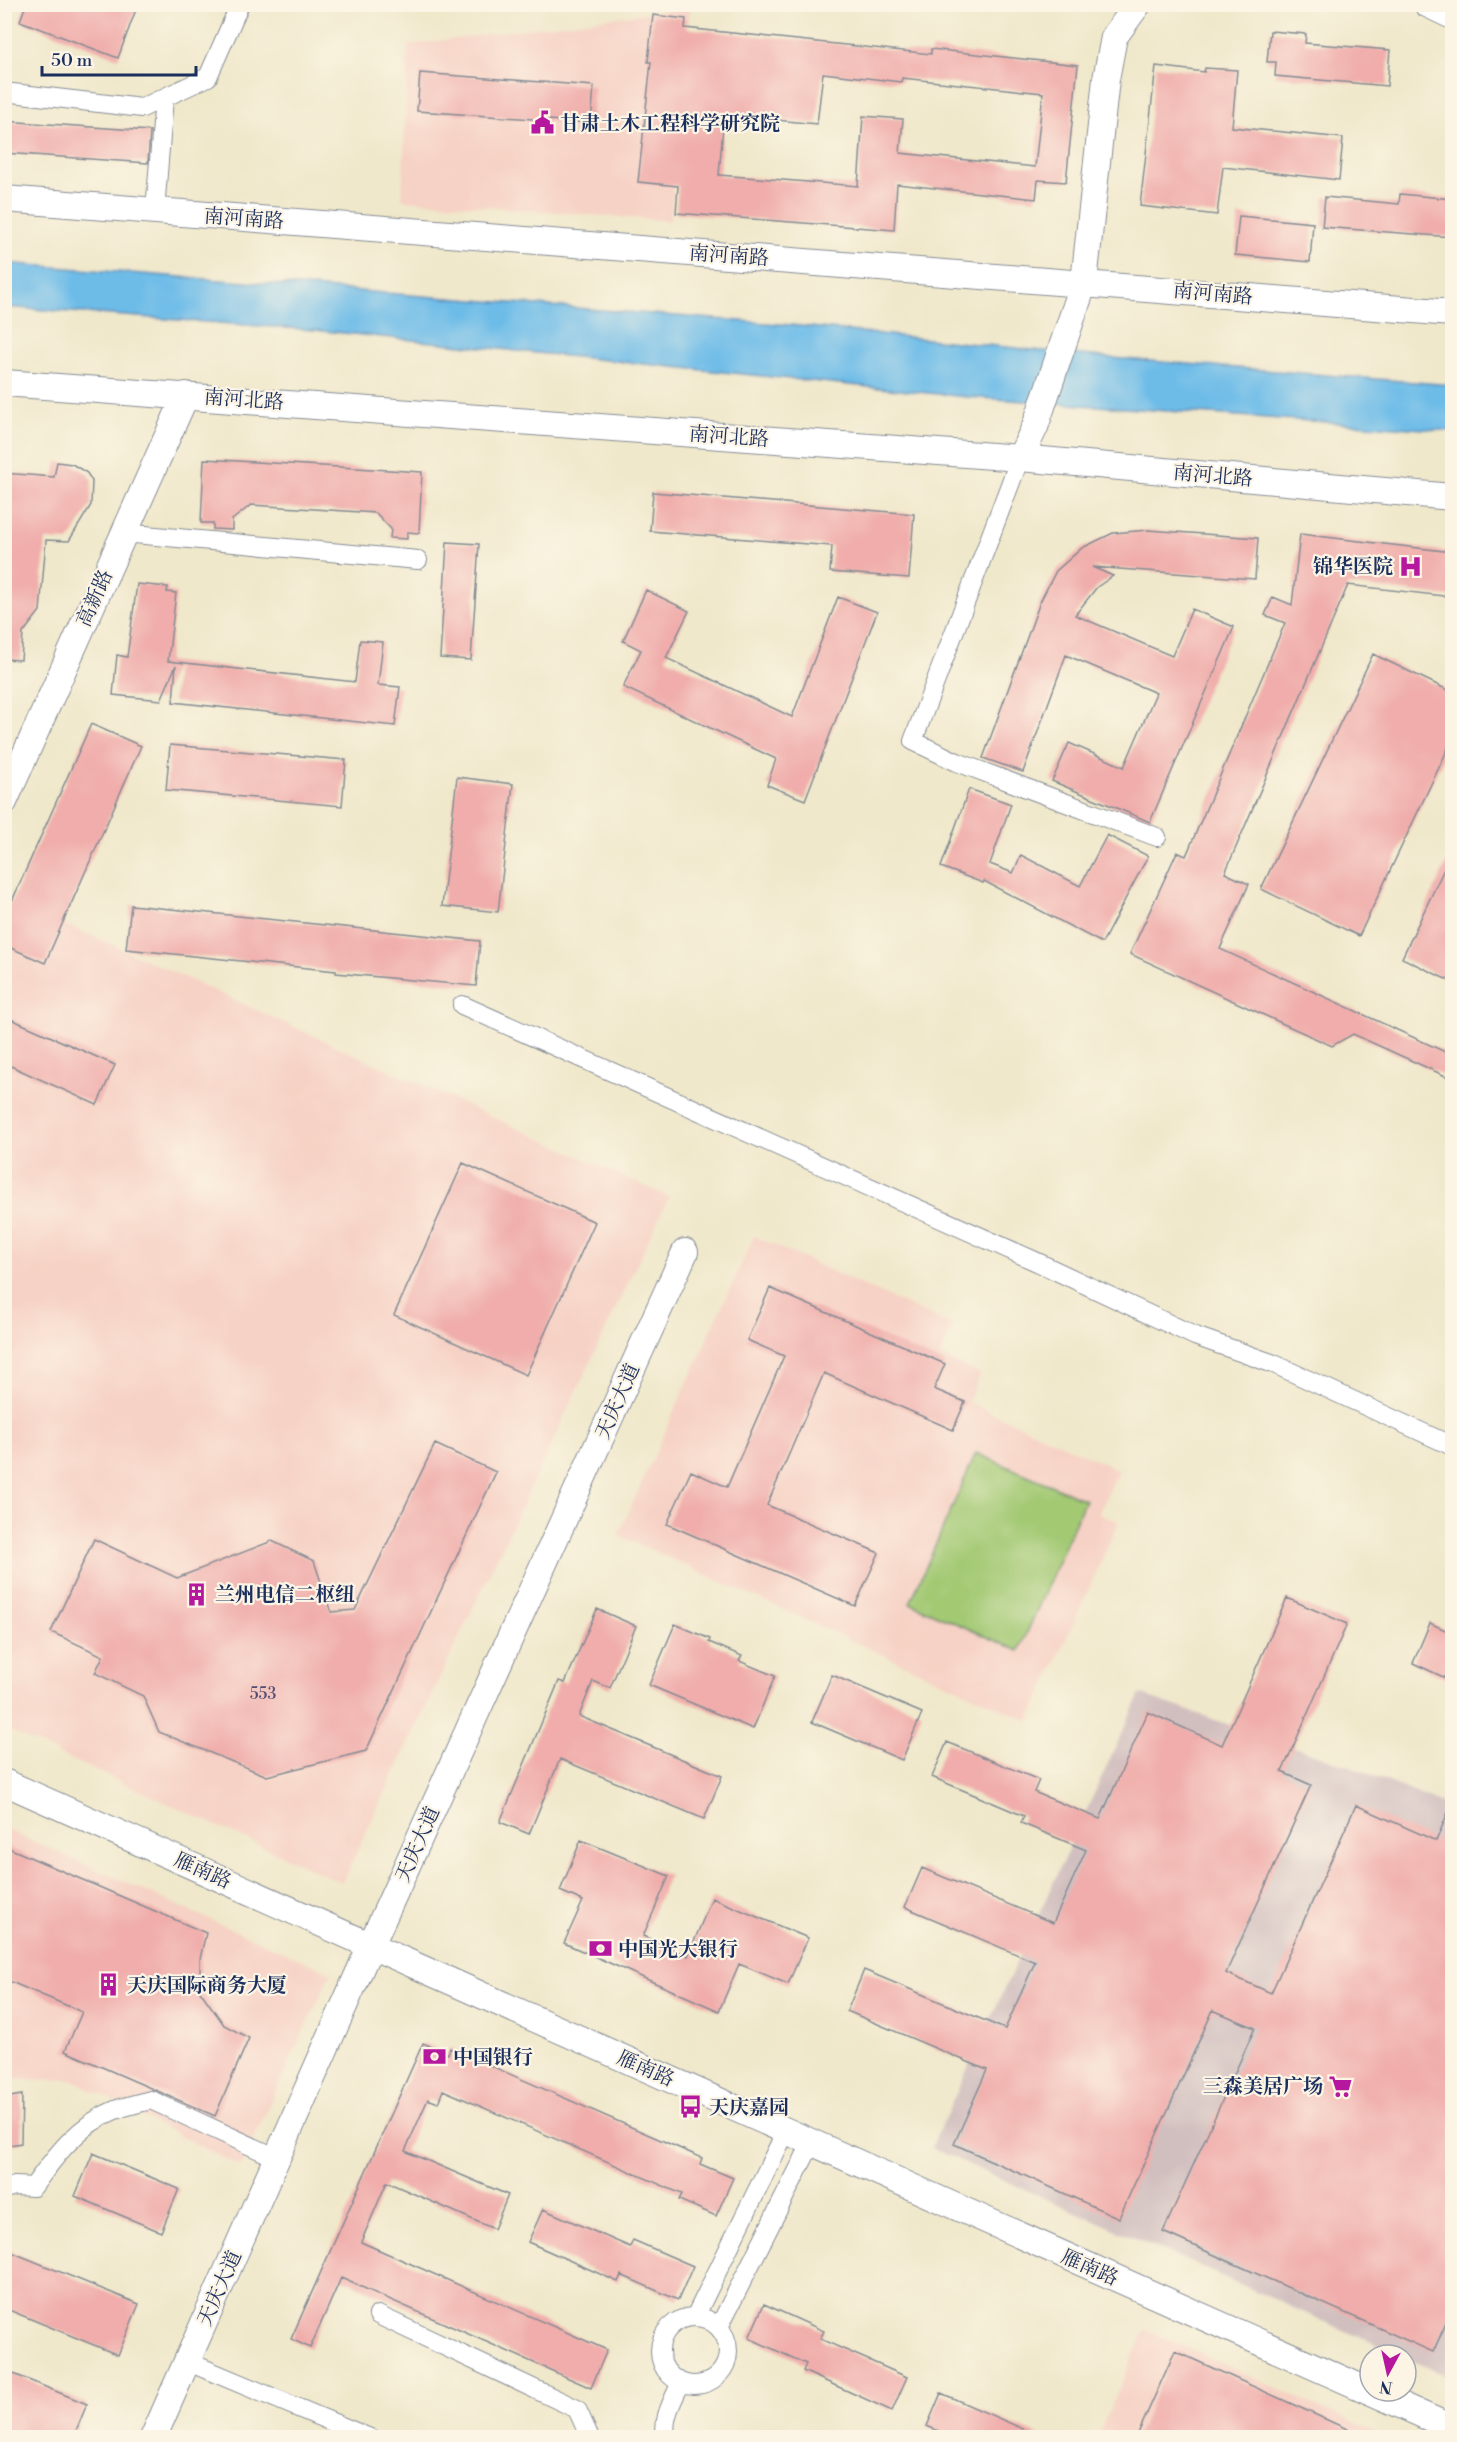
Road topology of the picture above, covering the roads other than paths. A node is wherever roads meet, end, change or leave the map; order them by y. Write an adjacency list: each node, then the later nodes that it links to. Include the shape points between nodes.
1 (240, 4): 6 (street, via 208,77)
2 (1427, 4): 4 (street)
3 (1134, 5): 9 (street, via 1114,37 1106,80)
4 (1452, 16)
5 (4, 92): 6 (street, via 142,108)
6 (164, 98): 8 (street)
7 (4, 199): 8 (street, 南河南路)
8 (155, 211): 9 (street, 南河南路)
9 (1084, 282): 10 (street, 南河南路); 13 (street, via 1035,427)
10 (1452, 313)
11 (4, 383): 12 (street, 南河北路)
12 (186, 395): 13 (street, 南河北路); 15 (street, 高新路)
13 (1020, 458): 14 (street, 南河北路); 18 (street, via 913,741 957,762)
14 (1452, 497)
15 (123, 533): 16 (street); 17 (street, 高新路)
16 (418, 560)
17 (4, 802)
18 (1157, 837)
19 (462, 1005): 21 (street, via 1195,1336 1274,1364)
20 (685, 1252): 23 (street, 天庆大道)
21 (1452, 1446)
22 (4, 1782): 23 (street, 雁南路)
23 (371, 1945): 24 (street, 雁南路); 26 (street, 天庆大道)
24 (786, 2131): 25 (street, 雁南路); 29 (street)
25 (812, 2142): 30 (street); 33 (street, 雁南路)
26 (277, 2158): 27 (street, via 151,2100 114,2110 81,2130 54,2157 33,2187); 31 (street, 天庆大道)
27 (4, 2189)
28 (378, 2315): 36 (street, via 577,2409)
29 (695, 2317): 30 (street, via 708,2319); 32 (street, via 670,2326 663,2337 663,2363)
30 (719, 2327): 32 (street, via 729,2351 726,2364 707,2383)
31 (186, 2361): 34 (street, 天庆大道); 35 (street)
32 (681, 2382): 37 (street, via 665,2415)
33 (1452, 2428)
34 (153, 2438)
35 (370, 2438)
36 (590, 2438)
37 (666, 2438)

